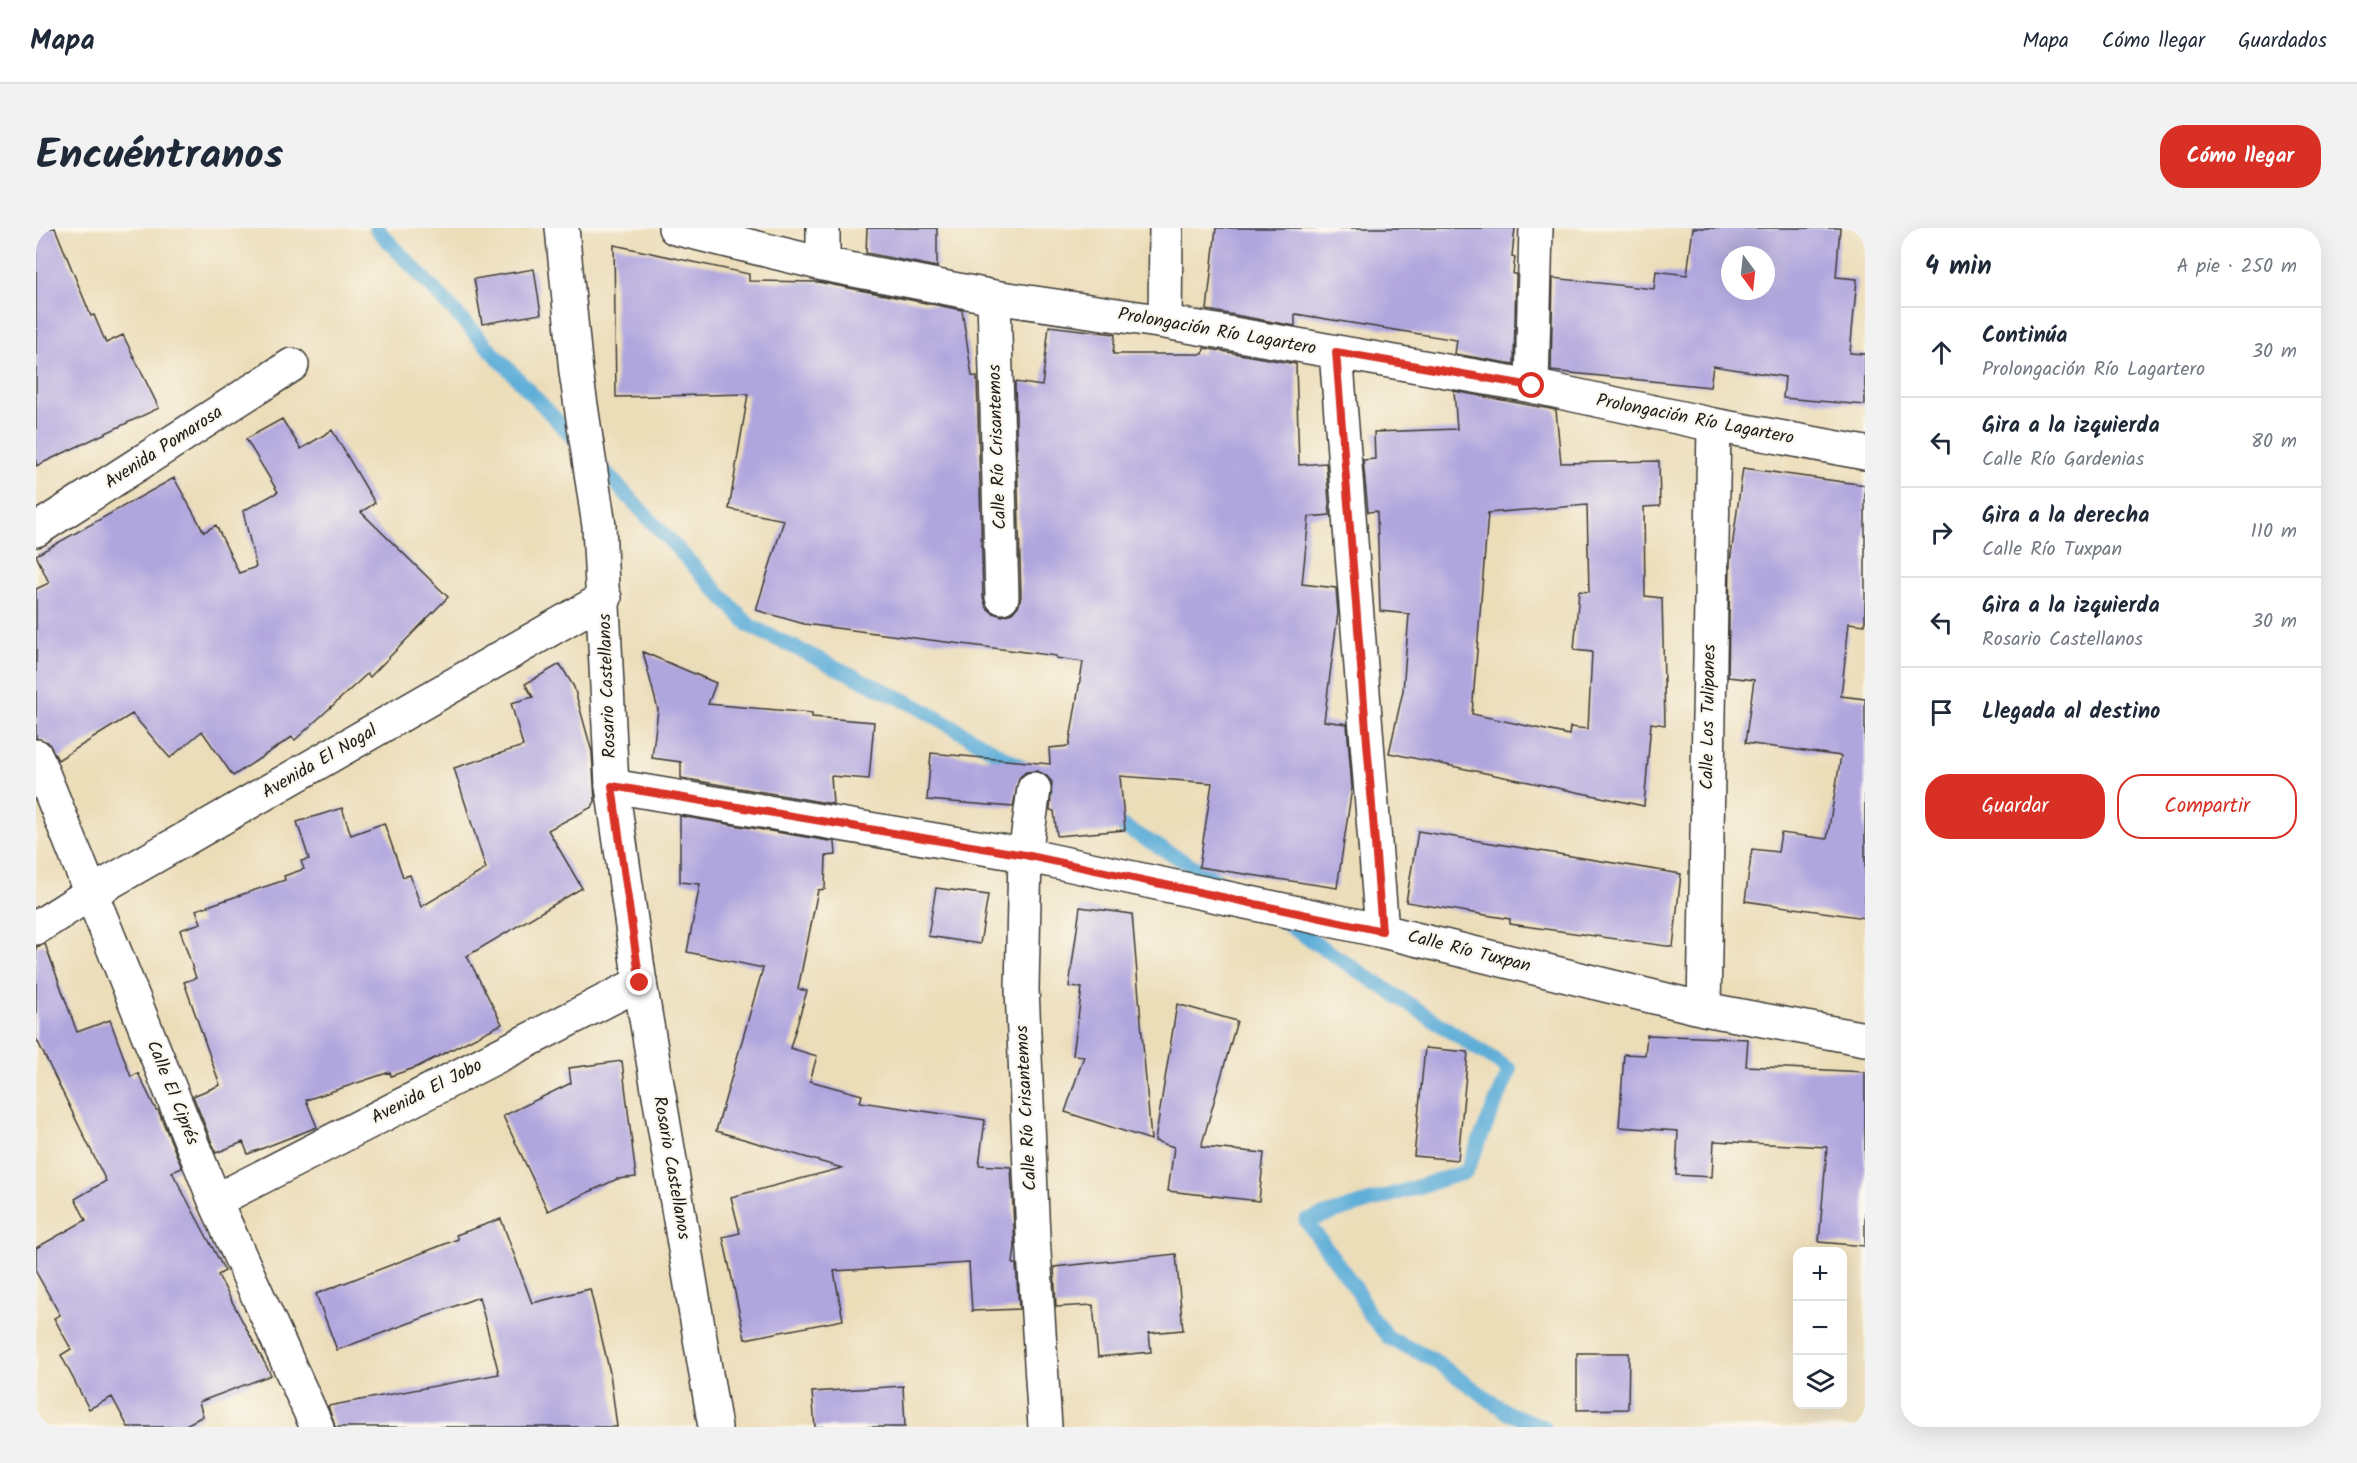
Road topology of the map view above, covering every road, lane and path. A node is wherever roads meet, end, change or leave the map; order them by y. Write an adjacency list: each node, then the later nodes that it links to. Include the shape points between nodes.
1 (562, 228): 16 (street, Rosario Castellanos)
2 (675, 228): 6 (street, Prolongación Río Lagartero)
3 (823, 228): 6 (street)
4 (1166, 228): 8 (street)
5 (1536, 228): 11 (street)
6 (823, 264): 7 (street, Prolongación Río Lagartero)
7 (994, 297): 8 (street, Prolongación Río Lagartero); 15 (street, Calle Río Crisantemos)
8 (1165, 322): 9 (street, Prolongación Río Lagartero)
9 (1336, 352): 11 (street, Prolongación Río Lagartero); 23 (street)
10 (292, 366): 14 (street, Avenida Pomarosa)
11 (1532, 386): 12 (street, Prolongación Río Lagartero)
12 (1714, 425): 13 (street, Prolongación Río Lagartero); 25 (street, Calle Los Tulipanes)
13 (1865, 453)
14 (36, 530)
15 (1002, 597)
16 (605, 598): 18 (street, Rosario Castellanos); 21 (street, Avenida El Nogal)
17 (36, 756): 21 (street, Calle El Ciprés)
18 (612, 786): 20 (street, Calle Río Tuxpan); 24 (street, Rosario Castellanos)
19 (1034, 789): 20 (street, Calle Río Crisantemos)
20 (1025, 855): 23 (street, Calle Río Tuxpan); 30 (street, Calle Río Crisantemos, via 1022,989)
21 (92, 893): 22 (street, Avenida El Nogal); 27 (street, Calle El Ciprés)
22 (36, 928)
23 (1382, 931): 25 (street, Calle Río Tuxpan)
24 (640, 983): 27 (street, Avenida El Jobo); 29 (street, Rosario Castellanos)
25 (1704, 1009): 26 (street, Calle Río Tuxpan)
26 (1865, 1039)
27 (215, 1201): 28 (street, Calle El Ciprés)
28 (317, 1427)
29 (715, 1427)
30 (1045, 1427)

